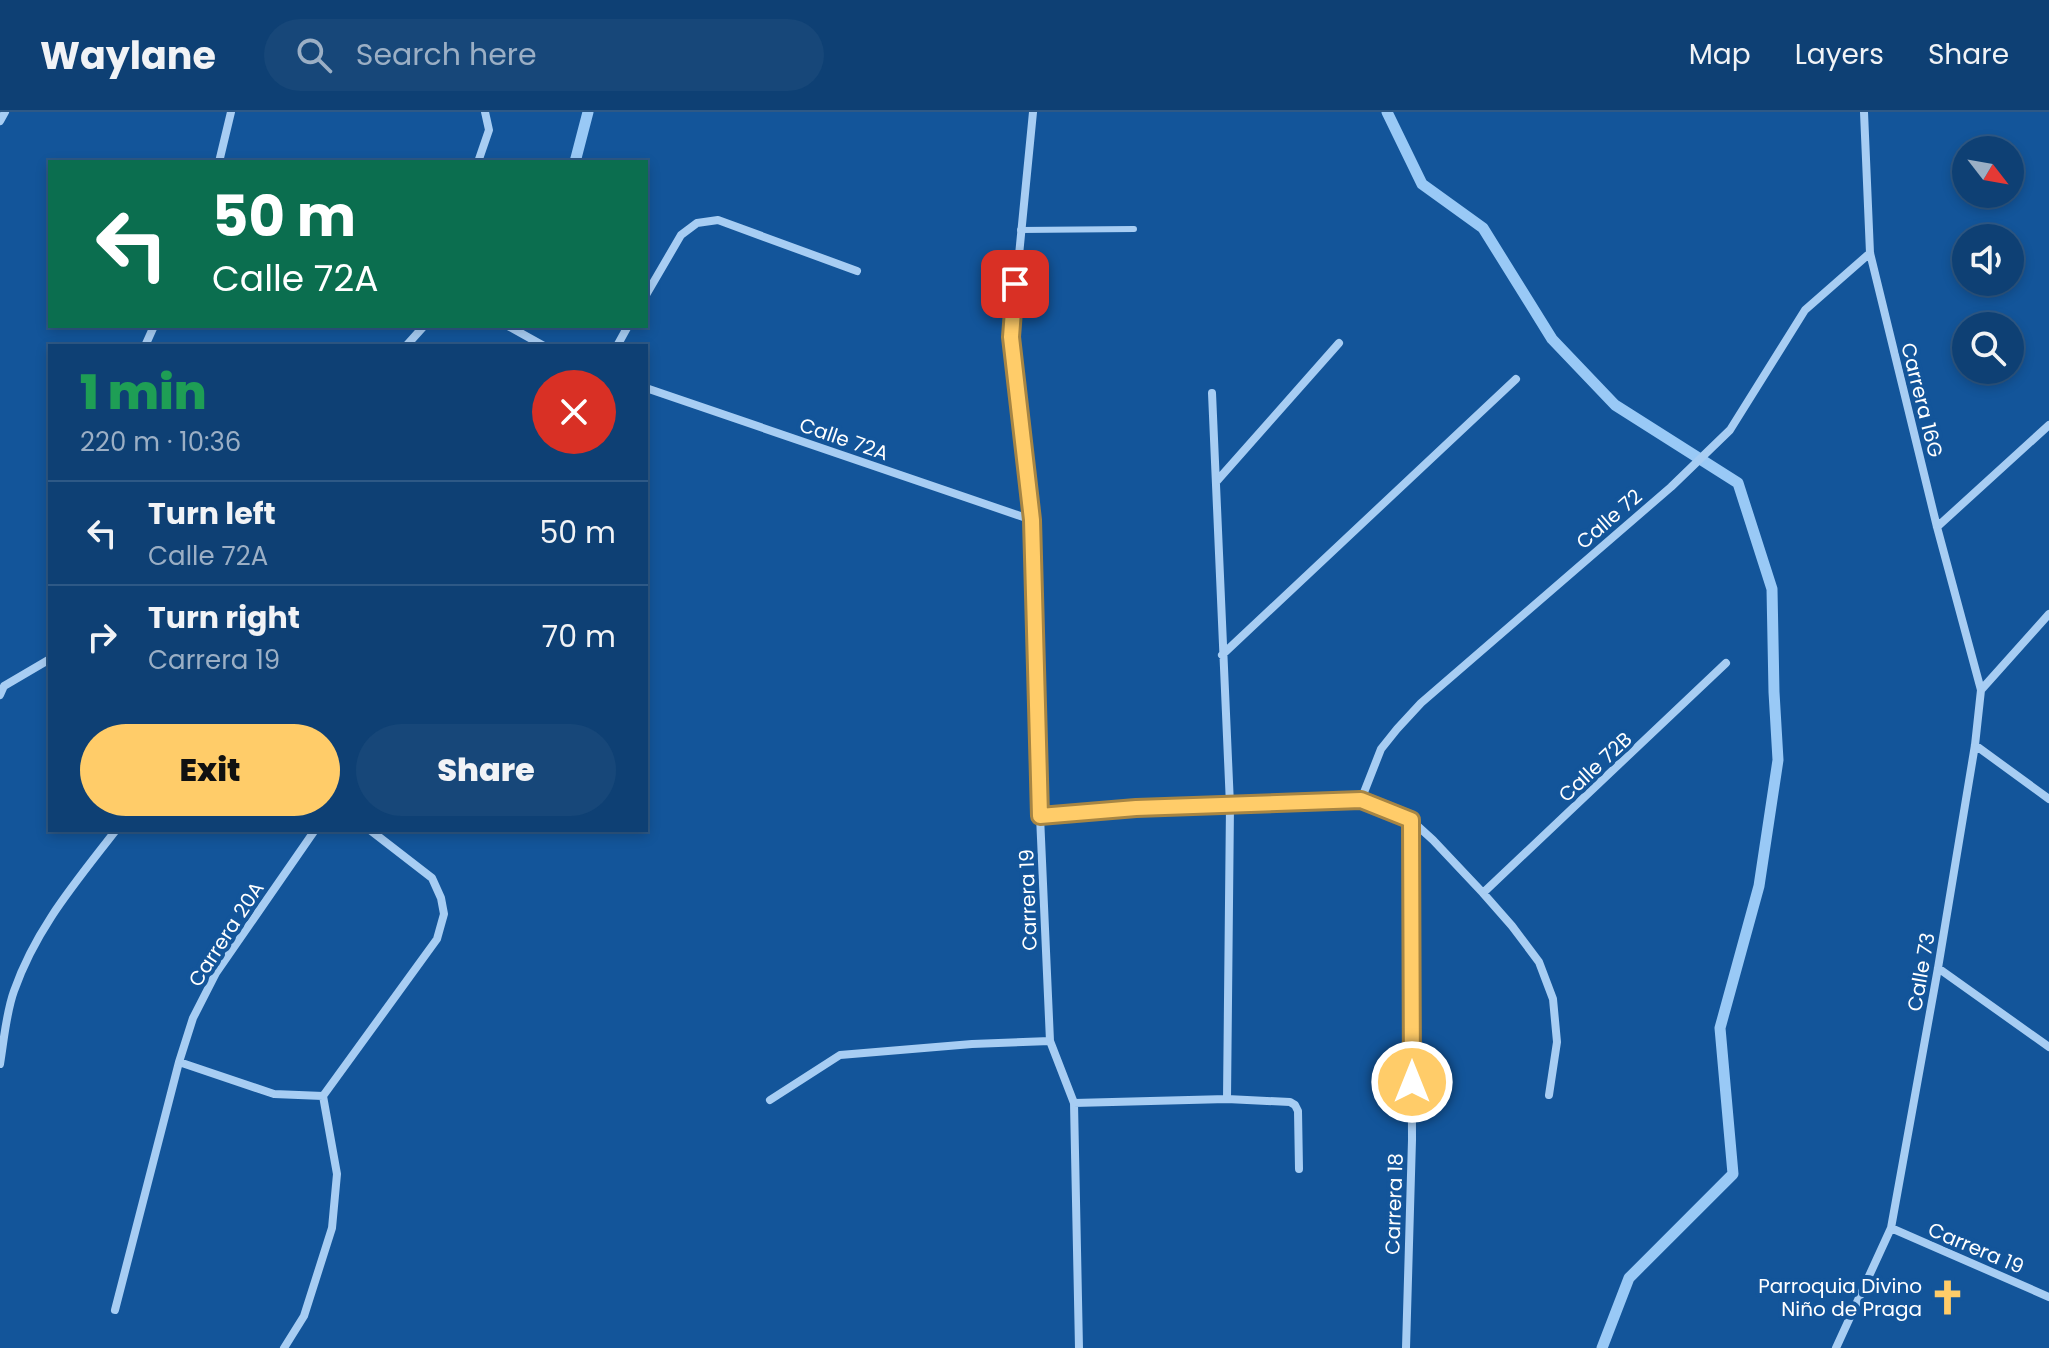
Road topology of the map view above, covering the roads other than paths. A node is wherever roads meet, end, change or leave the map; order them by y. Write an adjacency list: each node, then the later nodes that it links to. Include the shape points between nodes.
1 (5, 112): 6 (street)
2 (231, 112): 7 (street)
3 (485, 112): 8 (street, via 489,130)
4 (1033, 112): 10 (street, Carrera 19)
5 (1864, 112): 11 (street, Carrera 16G)
6 (0, 121)
7 (219, 160)
8 (479, 160)
9 (1134, 229): 10 (lane)
10 (1020, 230): 24 (street, Carrera 19, via 1011,337)
11 (1870, 253): 25 (street, Carrera 16G); 34 (street, Calle 72, via 1805,310 1730,430 1421,703 1381,749)
12 (857, 271): 13 (street, via 718,220 697,223 681,235)
13 (648, 292)
14 (422, 328): 17 (street)
15 (512, 328): 18 (street)
16 (1339, 343): 23 (street)
17 (408, 344)
18 (540, 344)
19 (1516, 379): 27 (street)
20 (648, 389): 24 (street, Calle 72A)
21 (1212, 393): 23 (street)
22 (2049, 425): 25 (street)
23 (1216, 482): 27 (street)
24 (1032, 520): 36 (street, Carrera 19)
25 (1937, 527): 30 (street, Carrera 16G)
26 (2049, 614): 30 (street)
27 (1222, 655): 35 (street)
28 (48, 660): 31 (street, via 4,686)
29 (1726, 663): 41 (street, Calle 72B)
30 (1981, 690): 32 (street, Calle 73)
31 (0, 695)
32 (1975, 745): 33 (street); 42 (street, Calle 73)
33 (2049, 799)
34 (1361, 800): 35 (street); 37 (street)
35 (1230, 805): 36 (street); 49 (street)
36 (1040, 816): 43 (street, Carrera 19)
37 (1411, 820): 41 (street); 58 (street, Carrera 18, via 1412,1140)
38 (114, 832): 46 (street, via 54,909 29,954 13,994)
39 (314, 832): 45 (street, Carrera 20A, via 216,973)
40 (373, 832): 48 (street, via 432,878 444,914 437,939)
41 (1483, 893): 47 (street, via 1539,962 1553,999 1557,1042)
42 (1938, 968): 44 (street); 53 (street, Calle 73)
43 (1050, 1041): 50 (street, via 840,1055); 51 (street, Carrera 19)
44 (2049, 1047)
45 (179, 1062): 48 (street, via 274,1094); 55 (street, Carrera 20A)
46 (0, 1064)
47 (1549, 1095)
48 (323, 1096): 56 (street, via 337,1174 332,1228 304,1316)
49 (1227, 1099): 51 (street); 52 (street, via 1295,1105)
50 (770, 1100)
51 (1074, 1103): 57 (street, Carrera 19)
52 (1299, 1169)
53 (1891, 1228): 54 (street, Carrera 19); 59 (street, Calle 73)
54 (2049, 1297)
55 (115, 1310)
56 (284, 1348)
57 (1079, 1348)
58 (1406, 1348)
59 (1836, 1348)

